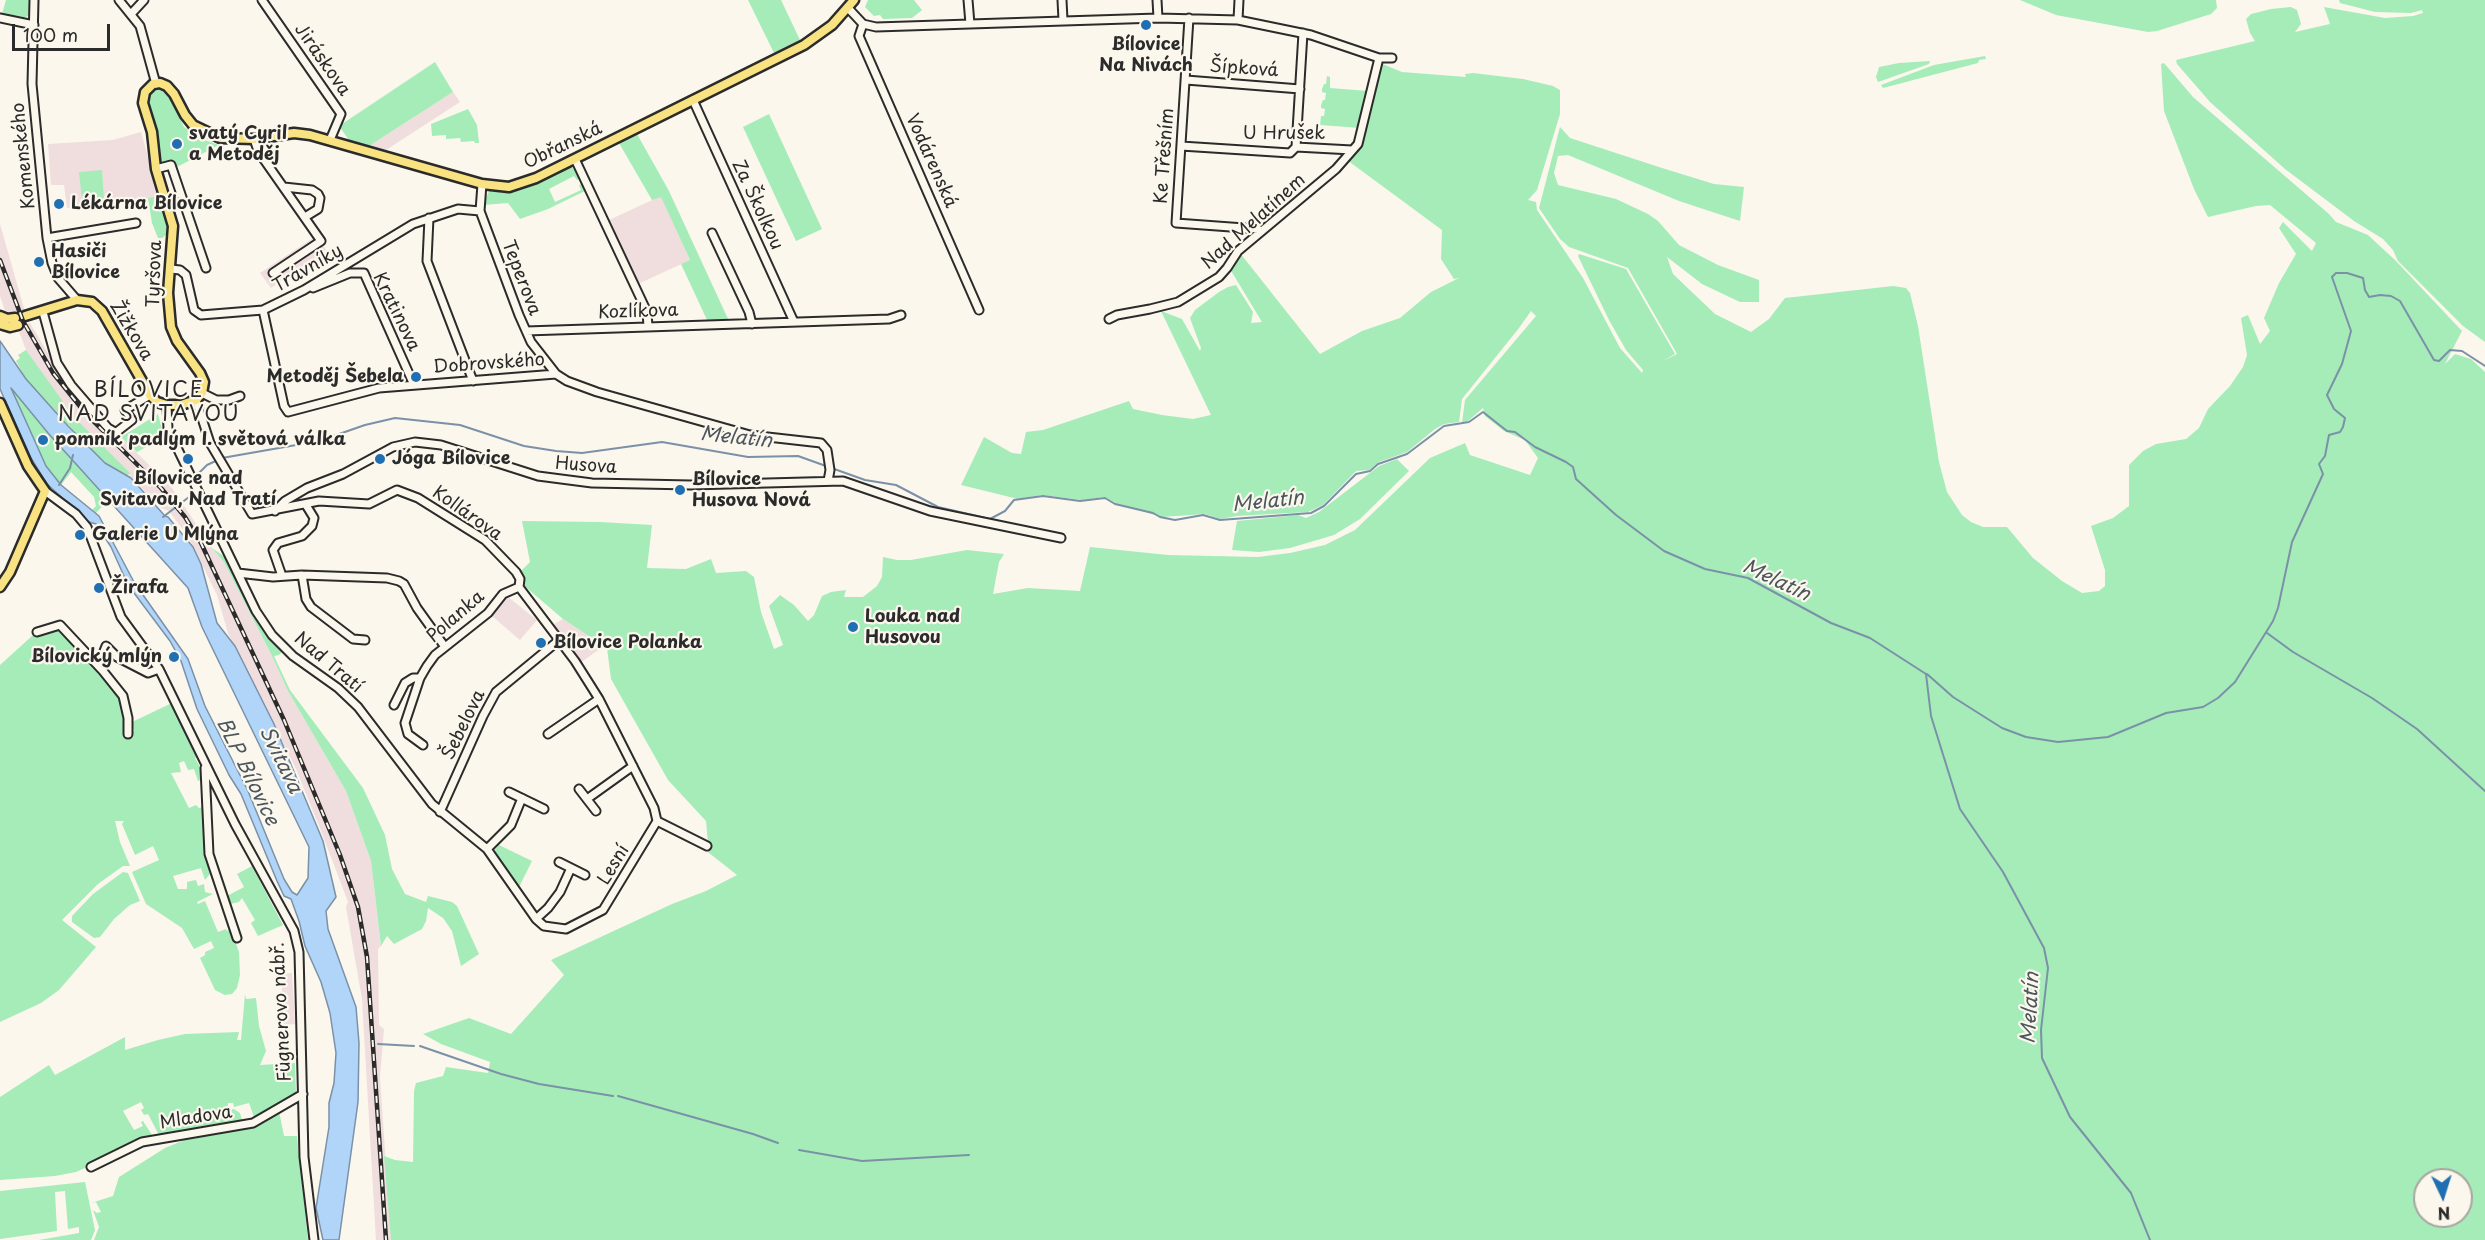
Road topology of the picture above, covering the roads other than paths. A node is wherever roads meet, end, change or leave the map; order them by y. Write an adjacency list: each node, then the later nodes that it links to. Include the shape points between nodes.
1 (34, 0): 19 (street, Komenského)
2 (119, 0): 11 (street)
3 (144, 0): 11 (street)
4 (262, 0): 28 (street, Jiráskova, via 341,114)
5 (854, 0): 10 (main road, Obřanská)
6 (968, 0): 18 (street)
7 (1062, 0): 15 (street)
8 (1157, 0): 13 (street)
9 (1239, 0): 16 (street)
10 (848, 8): 17 (street); 26 (main road, Obřanská, via 812,40)
11 (131, 14): 24 (street, via 140,26)
12 (0, 18): 19 (street)
13 (1158, 18): 14 (street); 15 (street)
14 (1189, 18): 16 (street); 23 (street, Ke Třešním)
15 (1063, 20): 18 (street)
16 (1238, 20): 20 (street)
17 (863, 24): 18 (street); 51 (street, Vodárenská, via 859,36)
18 (970, 24)
19 (34, 25): 44 (street, Komenského, via 32,84)
20 (1303, 33): 21 (street); 25 (street)
21 (1379, 58): 22 (street); 31 (street, Nad Melatínem, via 1358,144)
22 (1392, 58)
23 (1185, 80): 25 (street, Šípková); 29 (street, Ke Třešním)
24 (156, 84): 27 (main road, Obřanská, via 170,88 187,119 200,130 225,139); 33 (main road, Tyršova, via 146,90 142,100 151,128)
25 (1300, 89): 30 (street)
26 (693, 100): 32 (main road, Obřanská); 57 (street, Za Školkou)
27 (254, 139): 28 (main road, Obřanská, via 294,133); 35 (street)
28 (330, 140): 34 (main road, Obřanská)
29 (1181, 146): 30 (street, U Hrušek, via 1290,153); 40 (street, Ke Třešním, via 1176,223)
30 (1296, 147): 31 (street, U Hrušek)
31 (1352, 150): 56 (street, Nad Melatínem, via 1336,170 1238,251 1219,276 1178,302)
32 (575, 159): 34 (main road, Obřanská, via 516,186); 60 (street, via 647,312)
33 (156, 169): 45 (street, via 171,165); 46 (main road, Tyršova, via 172,226)
34 (482, 184): 36 (street, Teperova)
35 (284, 187): 37 (street); 37 (street, via 318,194 318,209)
36 (480, 211): 38 (street, Trávníky, via 458,209); 61 (street, Teperova)
37 (304, 217): 47 (street, via 321,241)
38 (429, 218): 48 (street, Trávníky, via 396,233); 63 (street, via 427,261)
39 (136, 223): 44 (street)
40 (1249, 228): 41 (street, Ke Třešním); 43 (street)
41 (1257, 229)
42 (712, 234): 59 (street)
43 (1248, 237)
44 (47, 238): 49 (street, Komenského, via 58,278)
45 (206, 268)
46 (171, 269): 50 (street, Trávníky, via 186,274 194,310 201,315); 66 (main road, Tyršova, via 171,327 204,382)
47 (273, 273)
48 (304, 290): 50 (street, Trávníky); 64 (street, Kratinova, via 350,273 364,273)
49 (77, 300): 52 (main road); 65 (main road, Žižkova, via 92,302 102,311)
50 (263, 310): 64 (street, Dobrovského, via 288,412 363,391)
51 (979, 310)
52 (41, 313): 55 (main road); 65 (street, via 57,363 108,428 115,433 132,420 125,410)
53 (901, 315): 57 (street, Kozlíkova, via 889,319)
54 (0, 316): 58 (main road, via 17,322 10,327)
55 (26, 318)
56 (1109, 319)
57 (794, 322): 59 (street, Kozlíkova)
58 (0, 324)
59 (752, 324): 60 (street, Kozlíkova)
60 (648, 327): 61 (street, Kozlíkova)
61 (526, 331): 62 (street, Teperova)
62 (556, 374): 63 (street, Dobrovského); 70 (street, Dobrovského, via 597,392 750,435 821,443 827,450)
63 (473, 381): 64 (street, Dobrovského)
64 (414, 385)
65 (150, 394): 69 (main road)
66 (199, 396): 67 (street, via 229,400); 69 (main road, via 181,405); 73 (street, via 210,443 252,514)
67 (240, 396)
68 (0, 403): 71 (main road, Fügnerovo nábř., via 28,466)
69 (166, 405): 75 (street, Nad Tratí, via 168,429)
70 (828, 481): 73 (street, Husova, via 691,486 592,483 538,476 441,445 416,442 393,447 308,488); 74 (street, Husova, via 865,487 930,511)
71 (45, 491): 78 (main road); 84 (street, Fügnerovo nábř., via 87,527 121,617)
72 (306, 505): 73 (street, Kollárova); 77 (street, via 314,518 312,526 302,536 278,543 273,550); 79 (street, Kollárova, via 319,501 369,504 380,501 389,492 406,493 485,540 516,572)
73 (275, 511)
74 (1061, 538)
75 (238, 573): 77 (street); 100 (street, Nad Tratí, via 272,635 358,707)
76 (302, 575): 77 (street); 81 (street, via 311,607 353,639); 83 (street, via 399,581)
77 (282, 576)
78 (0, 587)
79 (519, 587): 82 (street); 83 (street, Polanka, via 503,594 488,613)
80 (37, 632): 85 (street, via 60,625)
81 (365, 640)
82 (558, 641): 87 (street); 100 (street, Šebelova, via 496,692)
83 (446, 647): 86 (street, Polanka)
84 (159, 669): 85 (street, via 148,672 117,657 106,646 102,656); 92 (street, Fügnerovo nábř.)
85 (104, 671): 89 (street, via 123,696)
86 (420, 678): 88 (street, Polanka, via 405,683); 91 (street, Polanka, via 405,727 410,737)
87 (599, 699): 90 (street); 93 (street)
88 (394, 705)
89 (128, 734)
90 (548, 734)
91 (423, 745)
92 (205, 765): 108 (street, Fügnerovo nábř., via 209,854); 109 (street, Fügnerovo nábř., via 297,940)
93 (633, 766): 97 (street); 101 (street)
94 (579, 789): 97 (street)
95 (508, 792): 96 (street)
96 (522, 798): 98 (street); 103 (street, via 511,825)
97 (587, 799): 99 (street)
98 (544, 809)
99 (596, 811)
100 (440, 812): 103 (street, Nad Tratí)
101 (657, 821): 102 (street); 107 (street, Lesní, via 603,910 566,929 544,926)
102 (707, 846)
103 (487, 849): 107 (street, Nad Tratí)
104 (559, 862): 105 (street)
105 (571, 868): 106 (street); 107 (street, via 560,892)
106 (585, 875)
107 (536, 919)
108 (237, 938)
109 (303, 1094): 110 (street, Mladova, via 253,1123 142,1142); 111 (street, Fügnerovo nábř., via 304,1157)
110 (91, 1167)
111 (314, 1240)

